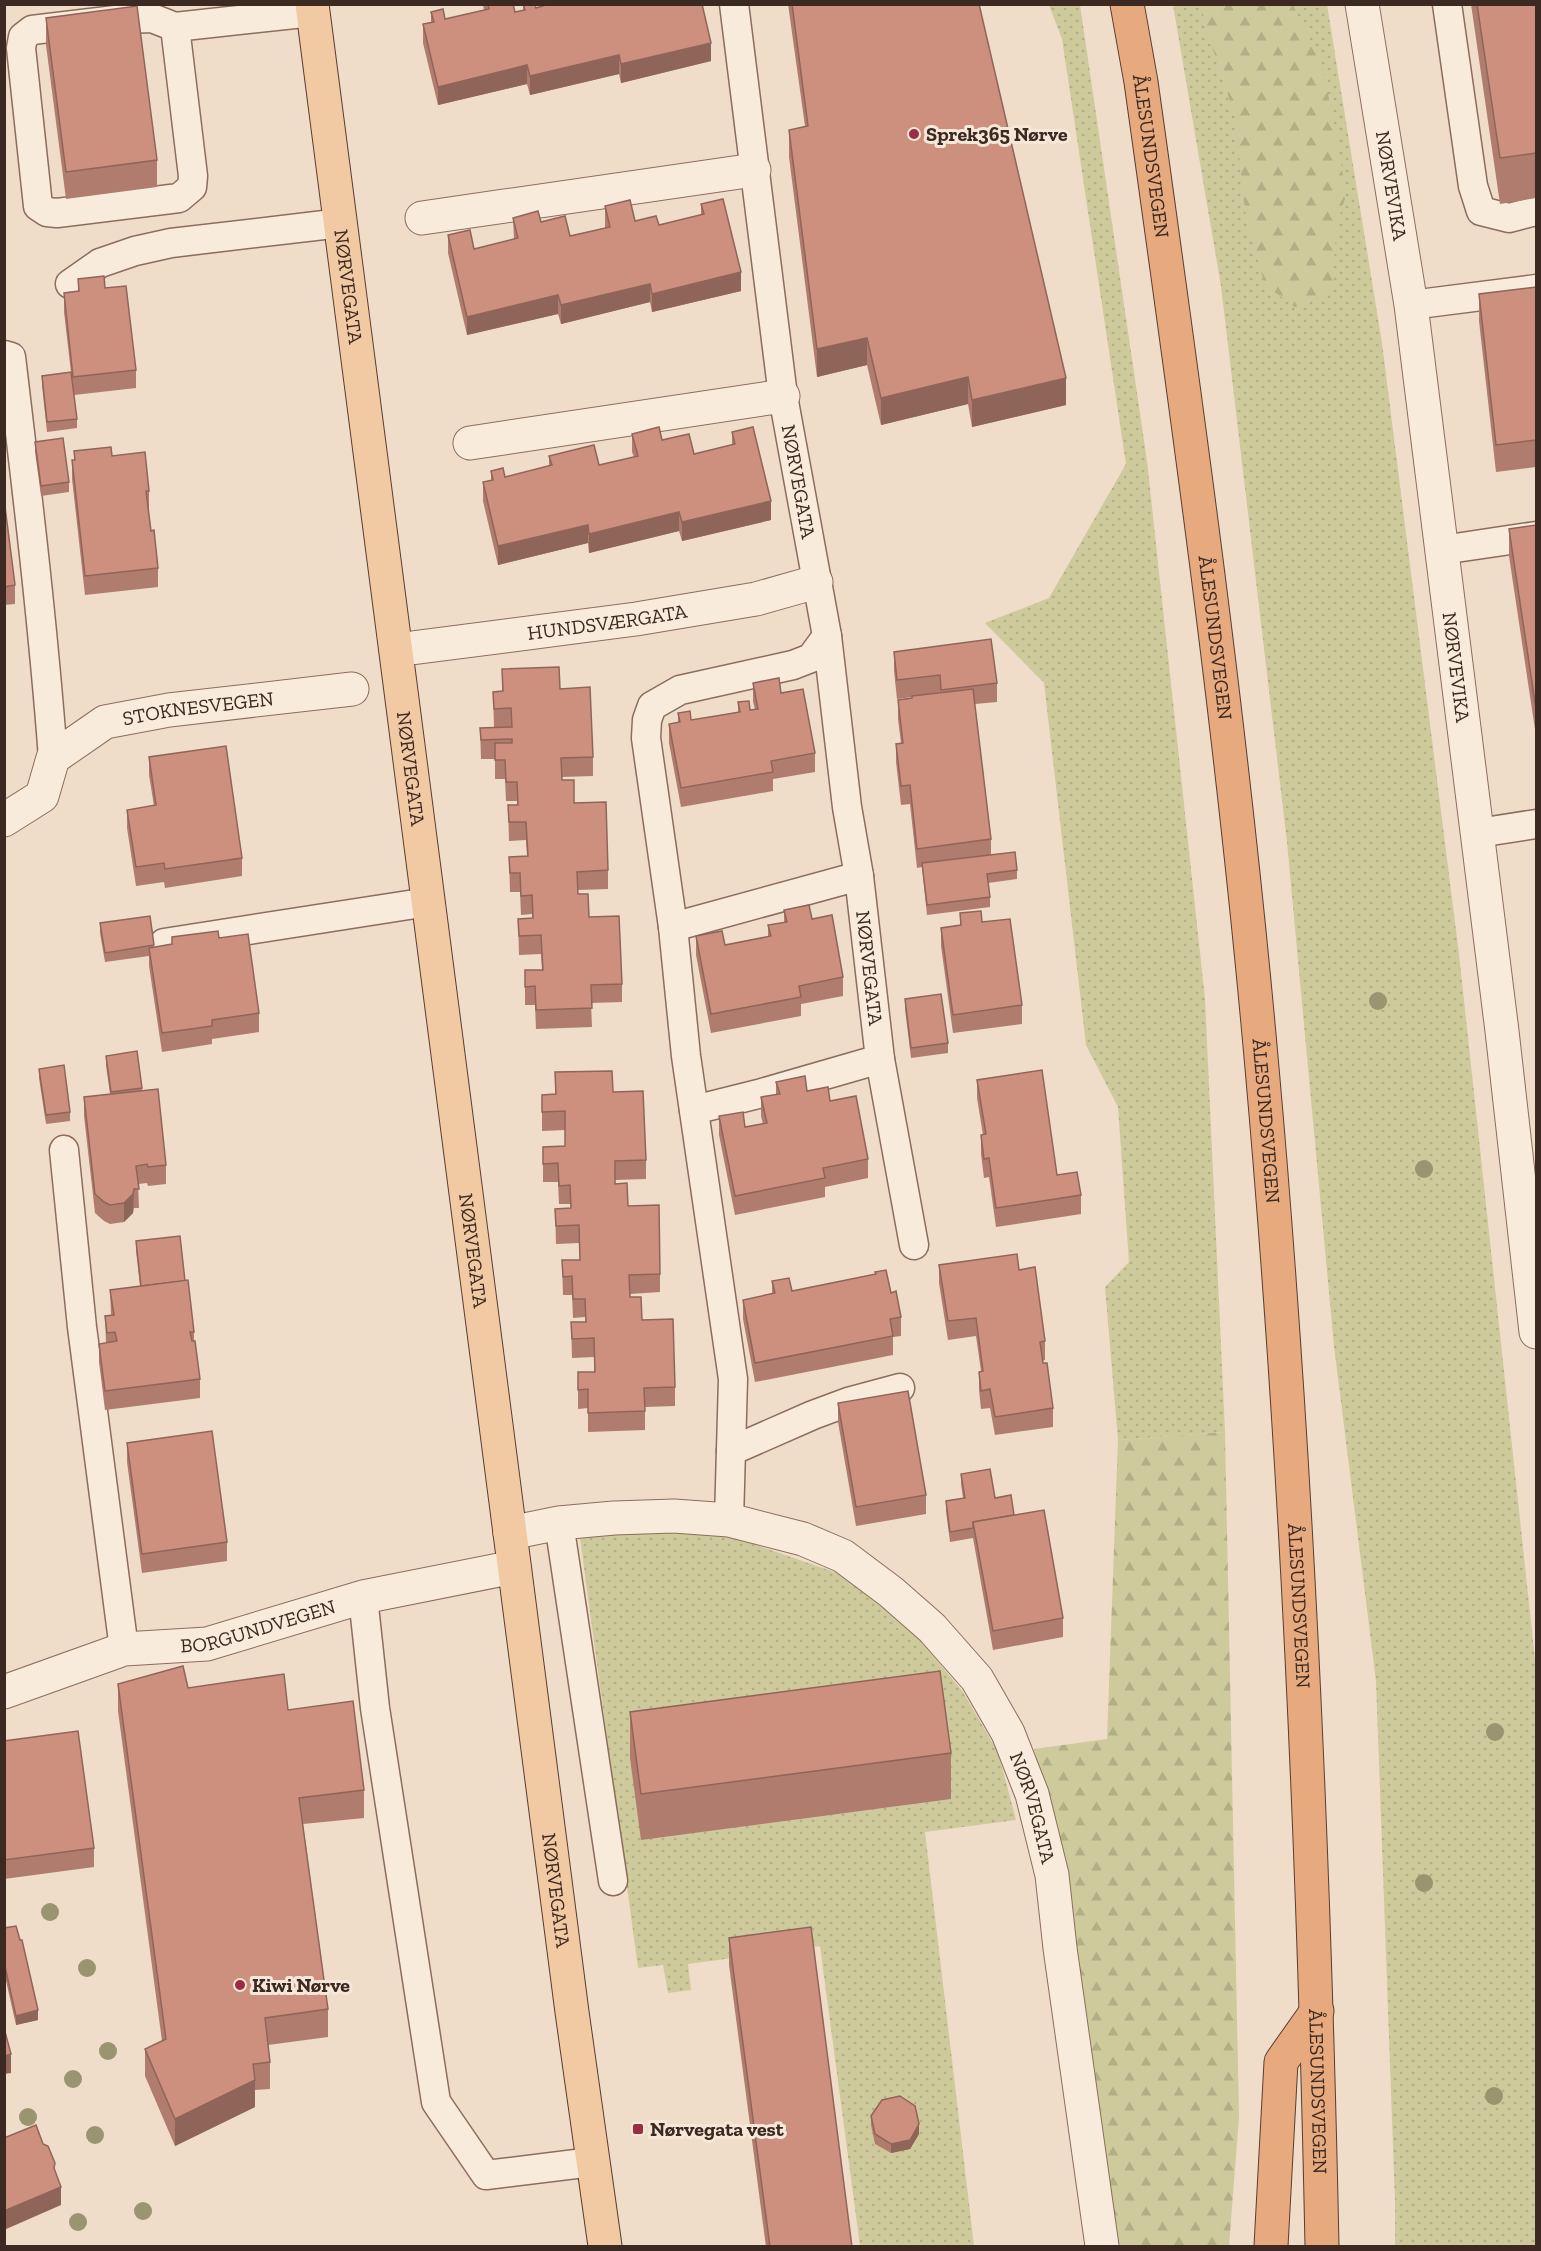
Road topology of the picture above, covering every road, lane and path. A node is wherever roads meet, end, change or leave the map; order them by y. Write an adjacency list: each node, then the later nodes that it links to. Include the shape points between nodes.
1 (734, 4): 7 (lane, NØRVEGATA)
2 (1127, 4): 47 (highway, ÅLESUNDSVEGEN, via 1205,546 1262,1064 1304,1656)
3 (1362, 4): 13 (street, NØRVEVIKA)
4 (1447, 4): 8 (lane, via 1473,186 1481,211 1509,218)
5 (312, 8): 6 (lane); 10 (main road, NØRVEGATA)
6 (175, 27): 6 (lane, via 152,18 124,19 32,30 23,36 21,48 38,206 57,213 179,198 192,188)
7 (754, 170): 9 (street); 15 (lane, NØRVEGATA)
8 (1536, 212)
9 (422, 218)
10 (341, 223): 11 (lane, via 171,243 135,251 100,263); 22 (main road, NØRVEGATA)
11 (70, 284)
12 (1536, 289): 13 (lane)
13 (1411, 305): 19 (street, NØRVEVIKA)
14 (4, 355): 17 (lane, via 10,357)
15 (783, 396): 16 (street); 20 (lane, NØRVEGATA)
16 (470, 443)
17 (16, 491): 24 (lane, via 45,651)
18 (1536, 536): 19 (lane)
19 (1442, 550): 27 (street, NØRVEVIKA)
20 (816, 582): 21 (lane, NØRVEGATA); 22 (street, HUNDSVÆRGATA, via 756,599 636,620)
21 (827, 636): 28 (lane, NØRVEGATA); 30 (lane, via 811,658 802,662 680,690 652,706 646,738)
22 (396, 650): 29 (main road, NØRVEGATA)
23 (352, 689): 24 (street, STOKNESVEGEN, via 169,710 105,722)
24 (53, 758): 25 (street, via 42,796)
25 (4, 820)
26 (1536, 824): 27 (lane)
27 (1478, 833): 36 (street, NØRVEVIKA)
28 (859, 876): 30 (lane); 32 (lane, NØRVEGATA)
29 (428, 902): 31 (lane); 41 (main road, NØRVEGATA)
30 (673, 927): 33 (lane)
31 (164, 943)
32 (880, 1059): 33 (lane); 35 (lane, NØRVEGATA)
33 (694, 1110): 38 (lane, via 733,1379)
34 (64, 1150): 44 (lane, via 82,1327)
35 (914, 1245)
36 (1536, 1332)
37 (900, 1388): 38 (lane, via 848,1402)
38 (730, 1450): 39 (lane)
39 (729, 1520): 40 (street, NØRVEGATA, via 674,1516); 50 (street, NØRVEGATA, via 803,1539 843,1556 891,1592 932,1628 977,1679 1008,1733 1032,1794 1052,1875)
40 (559, 1523): 41 (street, NØRVEGATA); 46 (lane)
41 (510, 1533): 42 (main road, NØRVEGATA)
42 (514, 1567): 43 (street, BORGUNDVEGEN); 48 (main road, NØRVEGATA)
43 (363, 1597): 44 (street, BORGUNDVEGEN, via 207,1644); 48 (lane, via 375,1708 436,2102 486,2175)
44 (124, 1649): 45 (street, BORGUNDVEGEN)
45 (4, 1692)
46 (613, 1881)
47 (1317, 2011): 51 (highway, via 1281,2062); 52 (highway, ÅLESUNDSVEGEN)
48 (592, 2162): 49 (main road, NØRVEGATA)
49 (604, 2247)
50 (1102, 2247)
51 (1271, 2247)
52 (1322, 2247)

